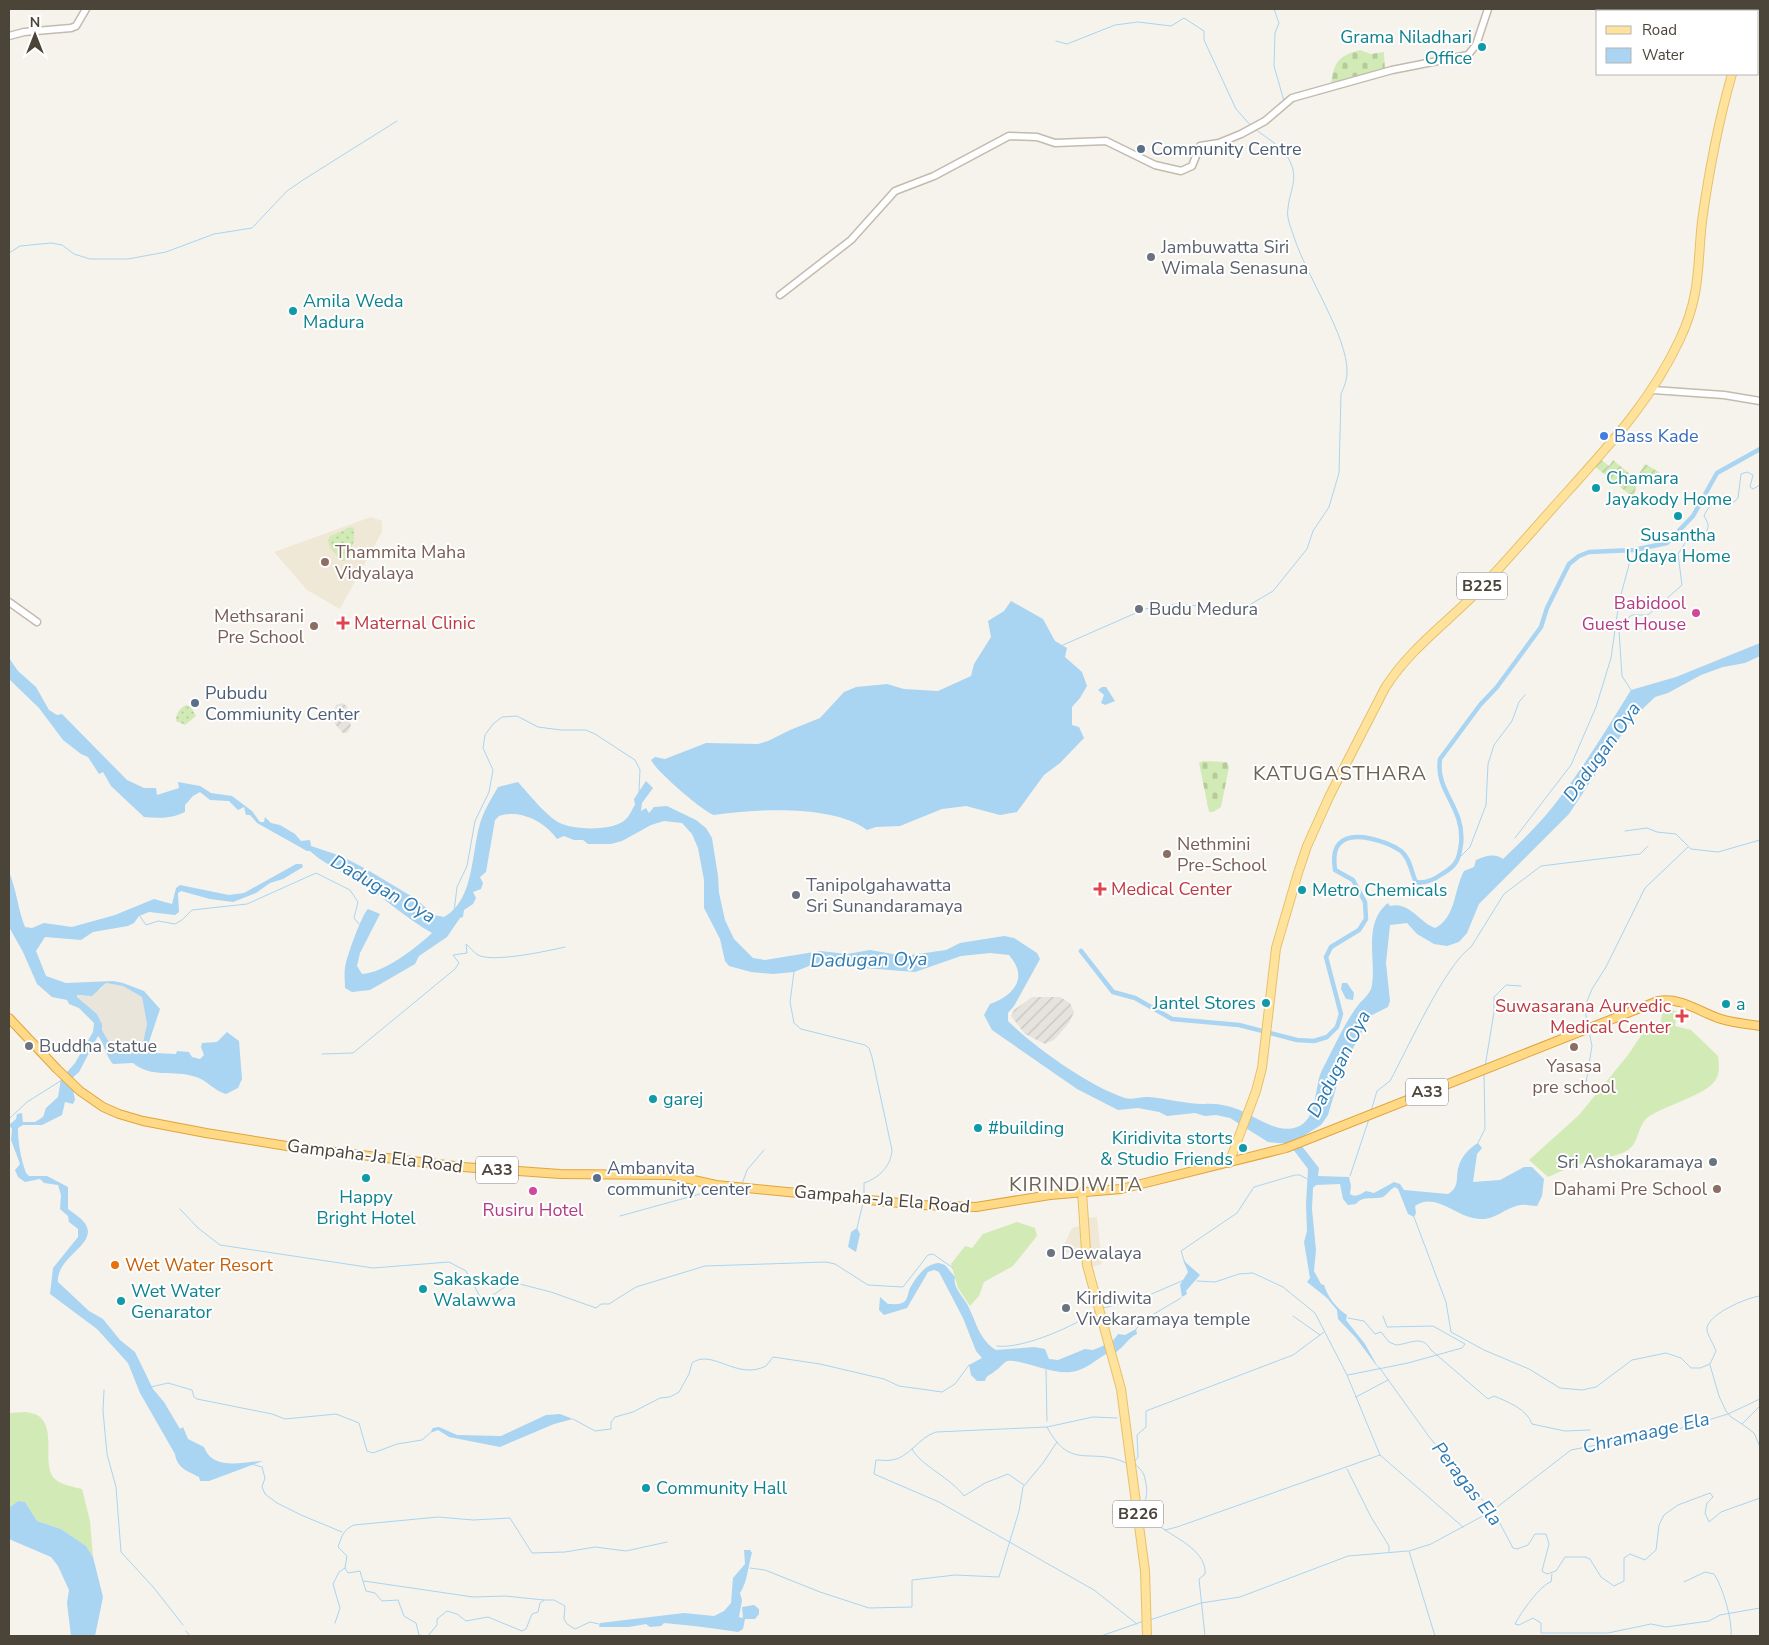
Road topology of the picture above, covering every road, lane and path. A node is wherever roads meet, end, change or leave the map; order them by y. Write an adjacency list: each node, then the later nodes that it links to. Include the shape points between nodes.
1 (86, 9): 3 (street, via 76,26 71,28)
2 (1488, 9): 5 (street, via 1476,45 1468,55 1392,70 1292,98 1265,121 1241,134 1200,146 1187,170 1155,165 1106,141 1055,143 1037,137 1009,136 934,176 895,190 851,240)
3 (9, 36)
4 (1732, 75): 6 (main road, B225, via 1711,160 1696,296 1680,338)
5 (780, 295)
6 (1653, 390): 7 (street, via 1724,395); 12 (main road, B225, via 1601,457 1505,563 1407,658 1385,688 1307,846 1276,948 1262,1068)
7 (1760, 402)
8 (9, 602): 9 (street)
9 (36, 621)
10 (9, 1018): 13 (highway, Gampaha-Ja Ela Road / A33, via 64,1076 104,1107 143,1121 256,1141 463,1168 560,1174 671,1175 716,1185 958,1207)
11 (1760, 1026): 12 (highway, Gampaha-Ja Ela Road / A33, via 1720,1018 1670,999 1644,1005 1289,1147)
12 (1229, 1163): 13 (highway, Gampaha-Ja Ela Road / A33, via 1121,1189)
13 (1082, 1192): 14 (main road, B226, via 1087,1265 1121,1389 1142,1537)
14 (1147, 1636)

